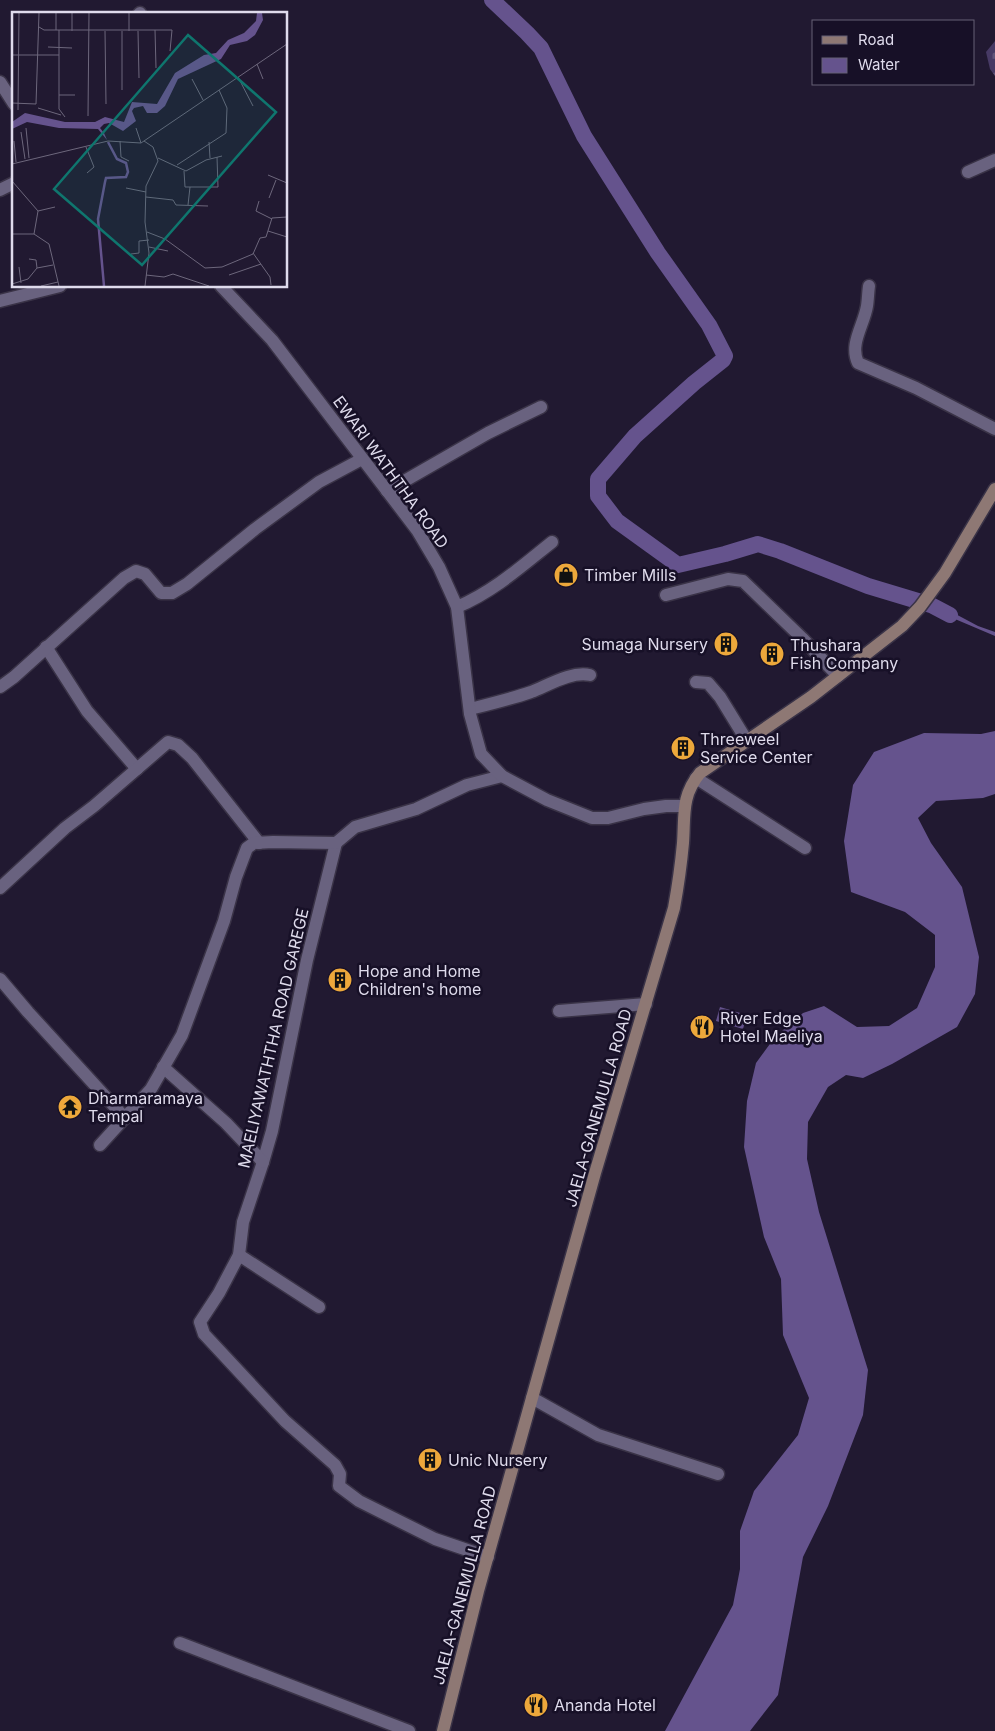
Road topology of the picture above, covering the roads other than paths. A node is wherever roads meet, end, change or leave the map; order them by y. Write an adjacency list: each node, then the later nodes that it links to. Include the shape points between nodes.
1 (0, 82): 2 (street)
2 (12, 101)
3 (995, 160): 4 (street)
4 (968, 172)
5 (12, 184): 6 (street)
6 (0, 190)
7 (869, 286): 12 (street, via 867,307 854,355 858,363 916,388)
8 (52, 288): 10 (street)
9 (223, 288): 13 (street, EWARI WATHTHA ROAD, via 272,340)
10 (0, 301)
11 (541, 407): 15 (street)
12 (995, 429)
13 (362, 458): 15 (street, EWARI WATHTHA ROAD); 19 (street, via 319,482 172,594 160,593 145,574 136,571)
14 (995, 489): 21 (main road, JAELA-GANEMULLA ROAD, via 945,573 923,602 902,626)
15 (387, 490): 18 (street, EWARI WATHTHA ROAD, via 417,530)
16 (552, 542): 18 (street, via 501,582)
17 (666, 596): 21 (street, via 728,579 743,581)
18 (457, 607): 24 (street, EWARI WATHTHA ROAD)
19 (46, 647): 23 (street); 26 (street, via 87,711)
20 (590, 675): 24 (street, via 581,673)
21 (838, 676): 25 (main road, JAELA-GANEMULLA ROAD)
22 (696, 682): 25 (street, via 708,684 720,697)
23 (0, 687)
24 (470, 709): 27 (street, EWARI WATHTHA ROAD, via 481,754)
25 (747, 741): 28 (main road, JAELA-GANEMULLA ROAD)
26 (136, 769): 30 (street, via 168,742 178,745 192,758); 33 (street)
27 (502, 776): 29 (street, EWARI WATHTHA ROAD, via 547,800 592,818); 31 (street, via 467,785 416,809 355,827)
28 (696, 778): 29 (main road, JAELA-GANEMULLA ROAD); 32 (street)
29 (684, 806): 35 (main road, JAELA-GANEMULLA ROAD, via 678,887)
30 (259, 843): 31 (street); 37 (street, via 247,848 206,973 182,1035)
31 (336, 843): 40 (street, MAELIYAWATHTHA ROAD GAREGE)
32 (805, 848)
33 (0, 888)
34 (0, 979): 38 (street)
35 (646, 1004): 36 (street); 43 (main road, JAELA-GANEMULLA ROAD)
36 (559, 1011)
37 (163, 1067): 38 (street, via 151,1089); 40 (street, via 226,1123)
38 (125, 1118): 39 (street)
39 (100, 1145)
40 (263, 1162): 41 (street, MAELIYAWATHTHA ROAD GAREGE, via 243,1222)
41 (239, 1255): 42 (street); 45 (street, MAELIYAWATHTHA ROAD GAREGE, via 200,1322 204,1334 285,1421 335,1465 340,1474 339,1486 359,1501 435,1540)
42 (320, 1307)
43 (532, 1398): 44 (street, via 598,1435); 45 (main road, JAELA-GANEMULLA ROAD)
44 (718, 1474)
45 (488, 1557): 48 (main road, JAELA-GANEMULLA ROAD)
46 (180, 1644): 47 (street)
47 (409, 1731)
48 (442, 1731)

